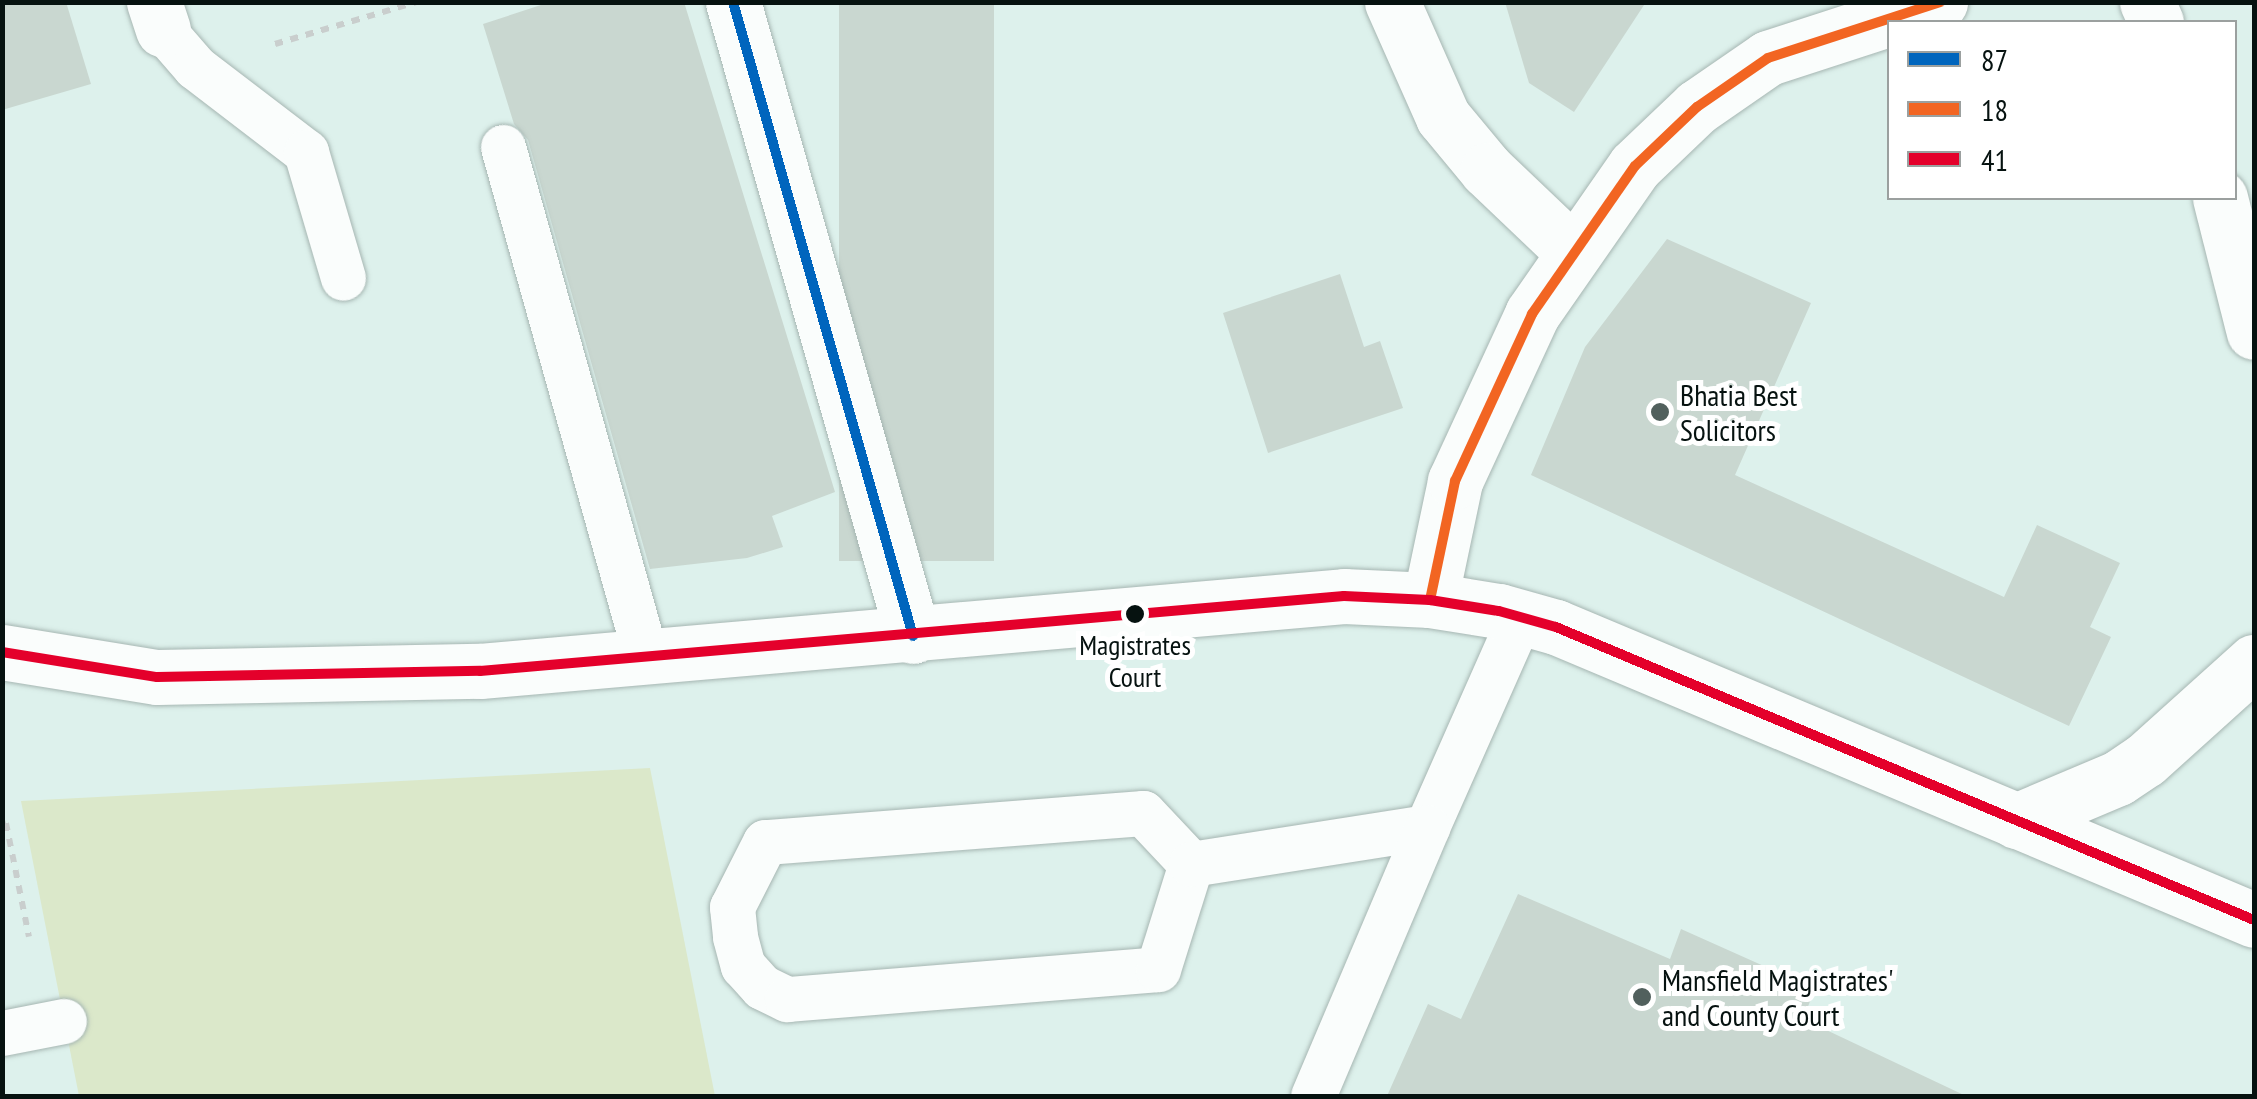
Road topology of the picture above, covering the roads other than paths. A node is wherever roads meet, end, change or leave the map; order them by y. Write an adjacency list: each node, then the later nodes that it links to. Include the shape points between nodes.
1 (733, 2): 12 (main road)
2 (1392, 2): 7 (main road, via 1443,117 1487,170)
3 (1940, 2): 7 (main road, via 1768,58 1697,107 1635,166)
4 (171, 33): 8 (lane, via 306,152)
5 (503, 147): 14 (lane)
6 (2221, 200): 9 (main road)
7 (1573, 252): 10 (main road, via 1532,314 1455,481)
8 (343, 278)
9 (2254, 332)
10 (1430, 600): 11 (main road); 12 (main road, via 1344,596)
11 (1520, 617): 16 (main road); 17 (lane)
12 (913, 636): 14 (main road)
13 (2, 652): 14 (main road, via 157,677 480,672)
14 (646, 657)
15 (2254, 662): 16 (main road, via 2145,760)
16 (2016, 821): 19 (main road)
17 (1427, 827): 18 (lane); 22 (lane)
18 (1191, 864): 18 (lane, via 1158,969 788,999 762,987 743,966 734,938 732,907 765,842 1143,813)
19 (2254, 920)
20 (64, 1021): 21 (lane)
21 (2, 1032)
22 (1313, 1096)

